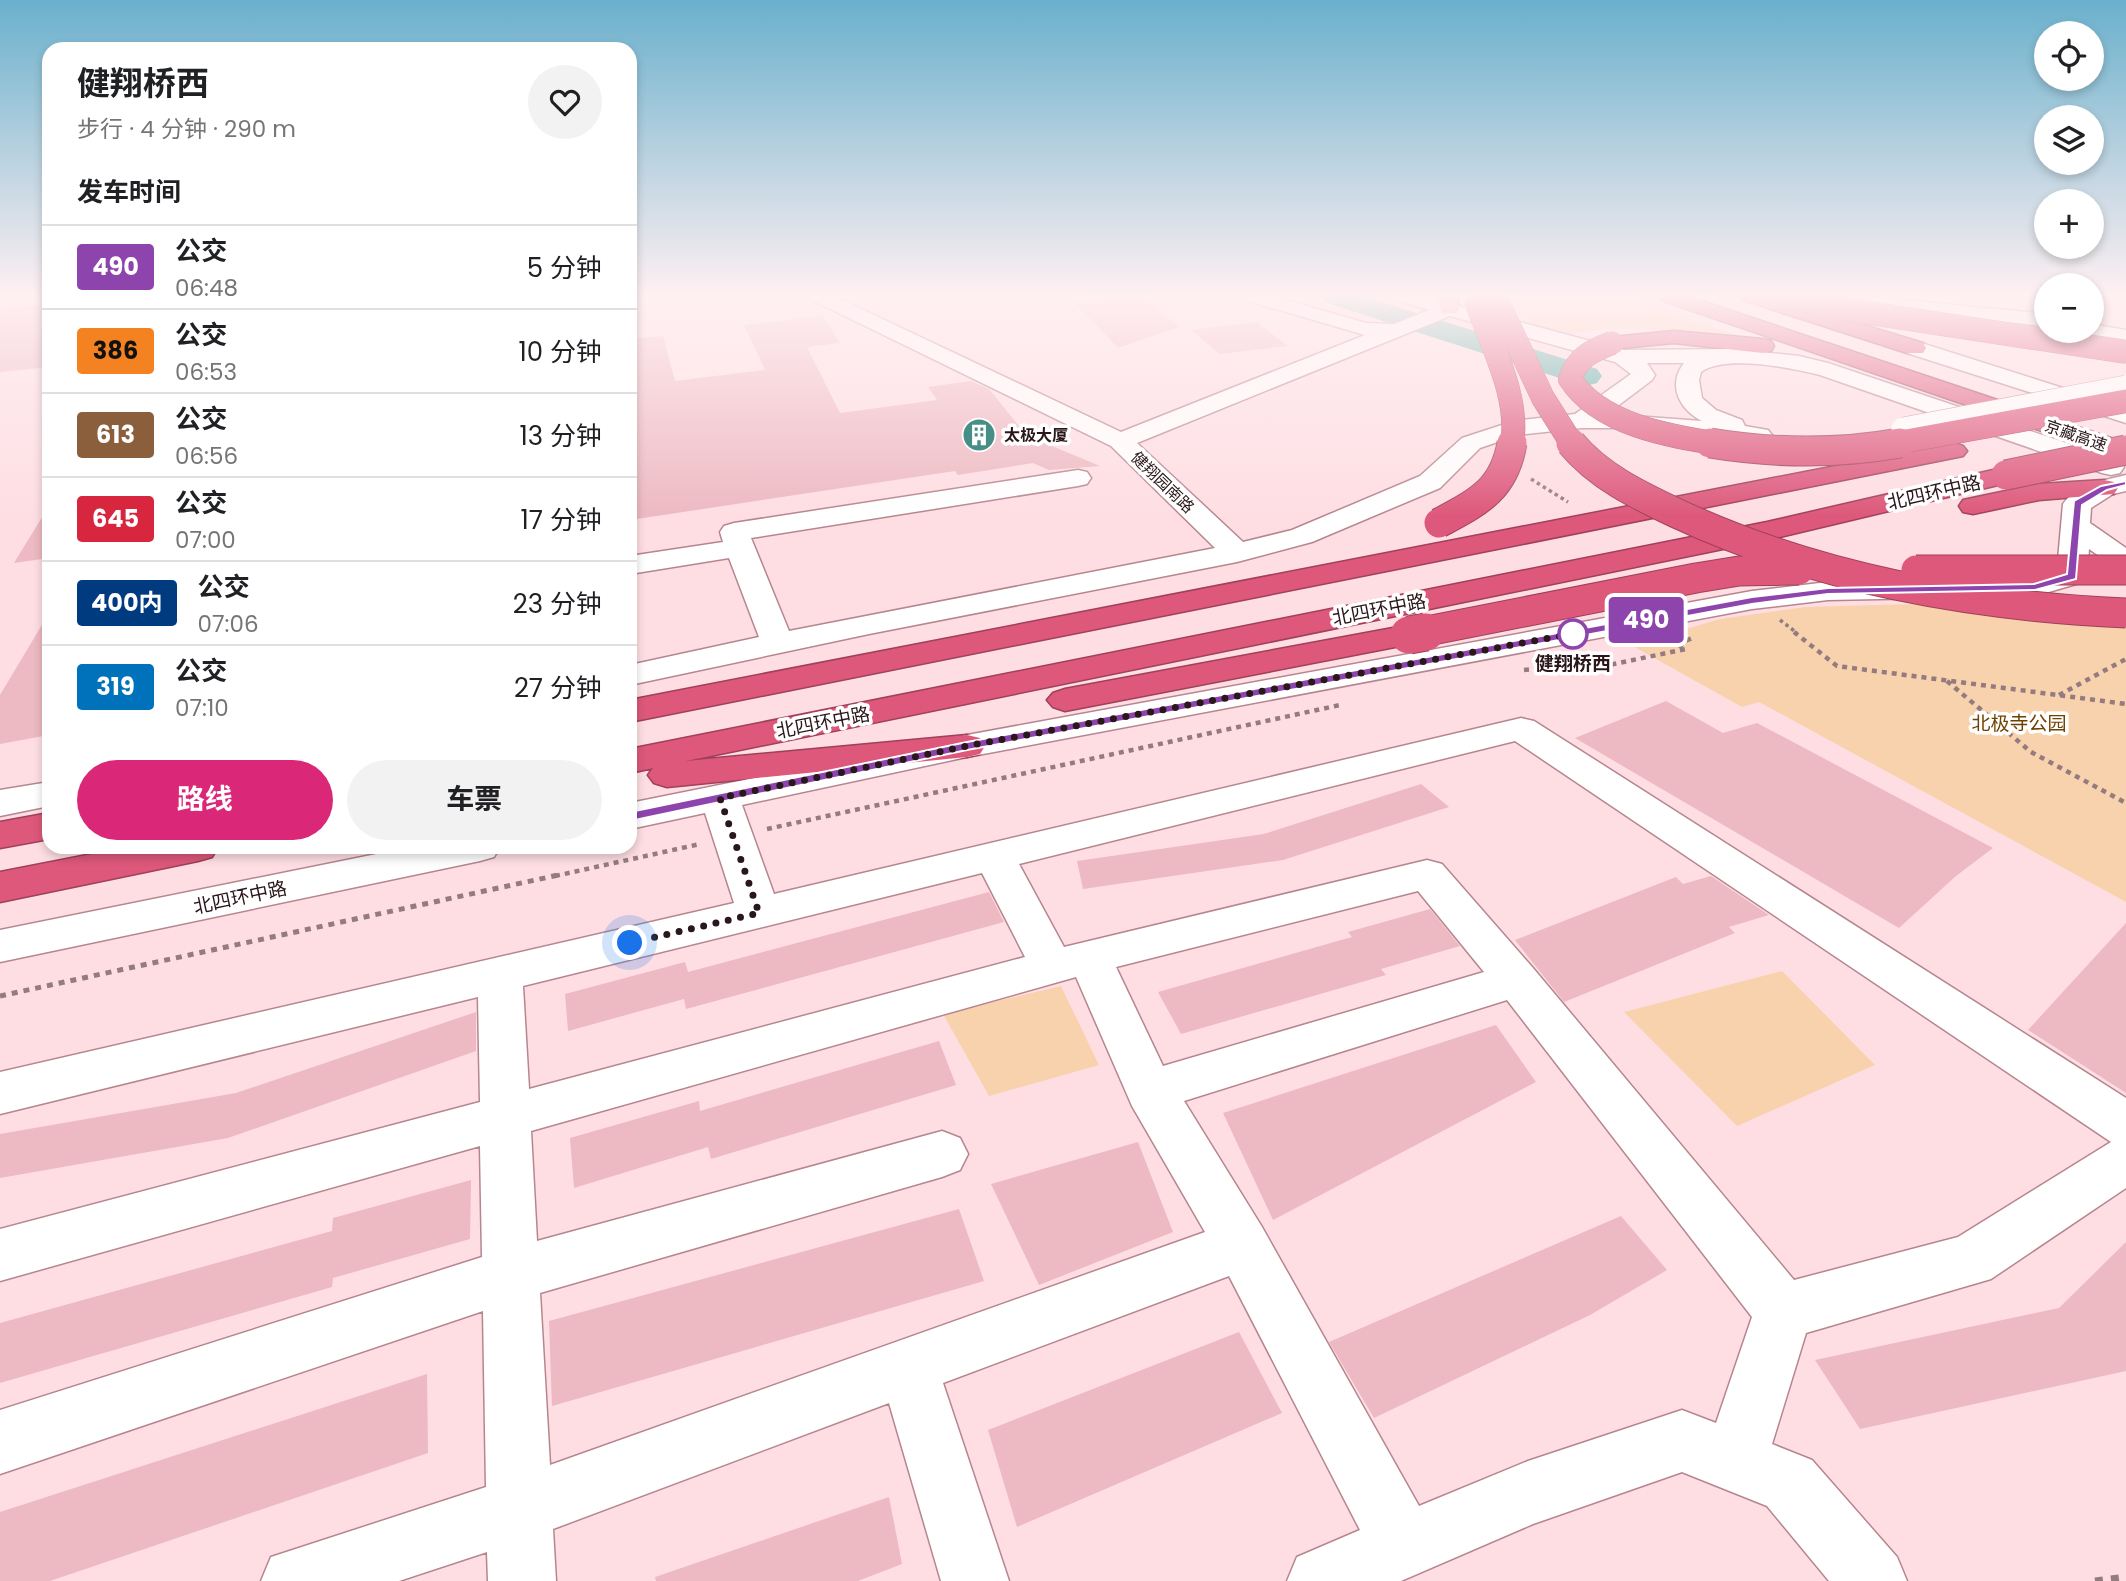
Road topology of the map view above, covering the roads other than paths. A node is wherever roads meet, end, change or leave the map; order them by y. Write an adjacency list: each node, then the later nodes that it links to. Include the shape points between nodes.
1 (973, 370): 20 (street)
2 (1296, 370): 20 (street, 健翔园南路)
3 (1499, 370): 36 (highway, bridge, via 1513,414 1511,456 1499,481 1475,503 1439,523 1332,553 989,618)
4 (1531, 370): 33 (highway, bridge, via 1581,455 1641,495 1688,519 1810,563 1890,583 2013,605)
5 (1572, 370): 15 (highway, bridge, via 1570,379 1583,396 1611,414 1655,431 1747,449 1881,446)
6 (1640, 370): 17 (street, via 1643,375)
7 (1688, 370): 19 (street, via 1689,401 1701,411)
8 (1827, 370): 23 (street)
9 (1854, 370): 14 (highway)
10 (1887, 370): 14 (highway, 京藏高速)
11 (1930, 370): 18 (highway, 京藏高速)
12 (1982, 370): 16 (street)
13 (2126, 387): 19 (street, bridge, via 1853,436)
14 (1979, 401): 21 (highway, 京藏高速)
15 (2126, 401)
16 (2126, 417): 37 (highway, 北四环中路)
17 (1583, 421): 19 (street, via 1632,421); 27 (street, via 1514,428 1471,443 1430,482 1302,536)
18 (2126, 435)
19 (1765, 436)
20 (1120, 441): 27 (street, 健翔园南路)
21 (2126, 451): 25 (highway, 北四环中路, bridge)
22 (1078, 478): 26 (street, via 734,532)
23 (2119, 481): 24 (street, via 2077,503); 25 (highway, via 2039,492 1915,519)
24 (2076, 527): 28 (street); 31 (street, via 2072,576)
25 (1766, 531): 39 (highway, 北四环中路)
26 (740, 548): 29 (street); 34 (street)
27 (1237, 552): 34 (street)
28 (2126, 561)
29 (637, 564)
30 (2126, 570): 39 (highway, bridge, via 1739,571 895,732)
31 (2035, 587): 32 (street); 38 (street, via 1828,591 1752,600)
32 (2126, 601)
33 (2126, 613)
34 (779, 643): 35 (street)
35 (637, 673)
36 (637, 707)
37 (637, 708)
38 (967, 746): 41 (highway); 43 (street)
39 (672, 752): 40 (highway, 北四环中路)
40 (637, 760)
41 (637, 778)
42 (42, 795): 44 (street)
43 (720, 798): 45 (street); 52 (street)
44 (0, 803)
45 (637, 815)
46 (42, 827): 47 (highway)
47 (0, 835)
48 (163, 854): 51 (highway)
49 (446, 854): 53 (street, 北四环中路)
50 (994, 856): 52 (street); 54 (street); 60 (street, via 1521,729)
51 (0, 887)
52 (759, 913): 55 (street)
53 (0, 946)
54 (1070, 962): 56 (street, via 1427,874); 57 (street); 59 (street)
55 (500, 974): 58 (street); 59 (street)
56 (1517, 980): 57 (street); 66 (street)
57 (1150, 1091): 63 (street)
58 (0, 1093)
59 (505, 1116): 64 (street); 65 (street)
60 (2126, 1125)
61 (942, 1154): 65 (street)
62 (2126, 1159): 66 (street, via 1971,1260)
63 (1242, 1245): 67 (street); 71 (street)
64 (0, 1255)
65 (511, 1275): 68 (street); 70 (street)
66 (1783, 1311): 69 (street)
67 (908, 1367): 70 (street); 74 (street)
68 (0, 1442)
69 (1735, 1462): 71 (street, via 1682,1441 1528,1493); 76 (street, via 1789,1483)
70 (519, 1509): 72 (street); 73 (street)
71 (1404, 1546): 75 (street)
72 (295, 1581)
73 (522, 1581)
74 (975, 1581)
75 (1321, 1581)
76 (1873, 1581)

